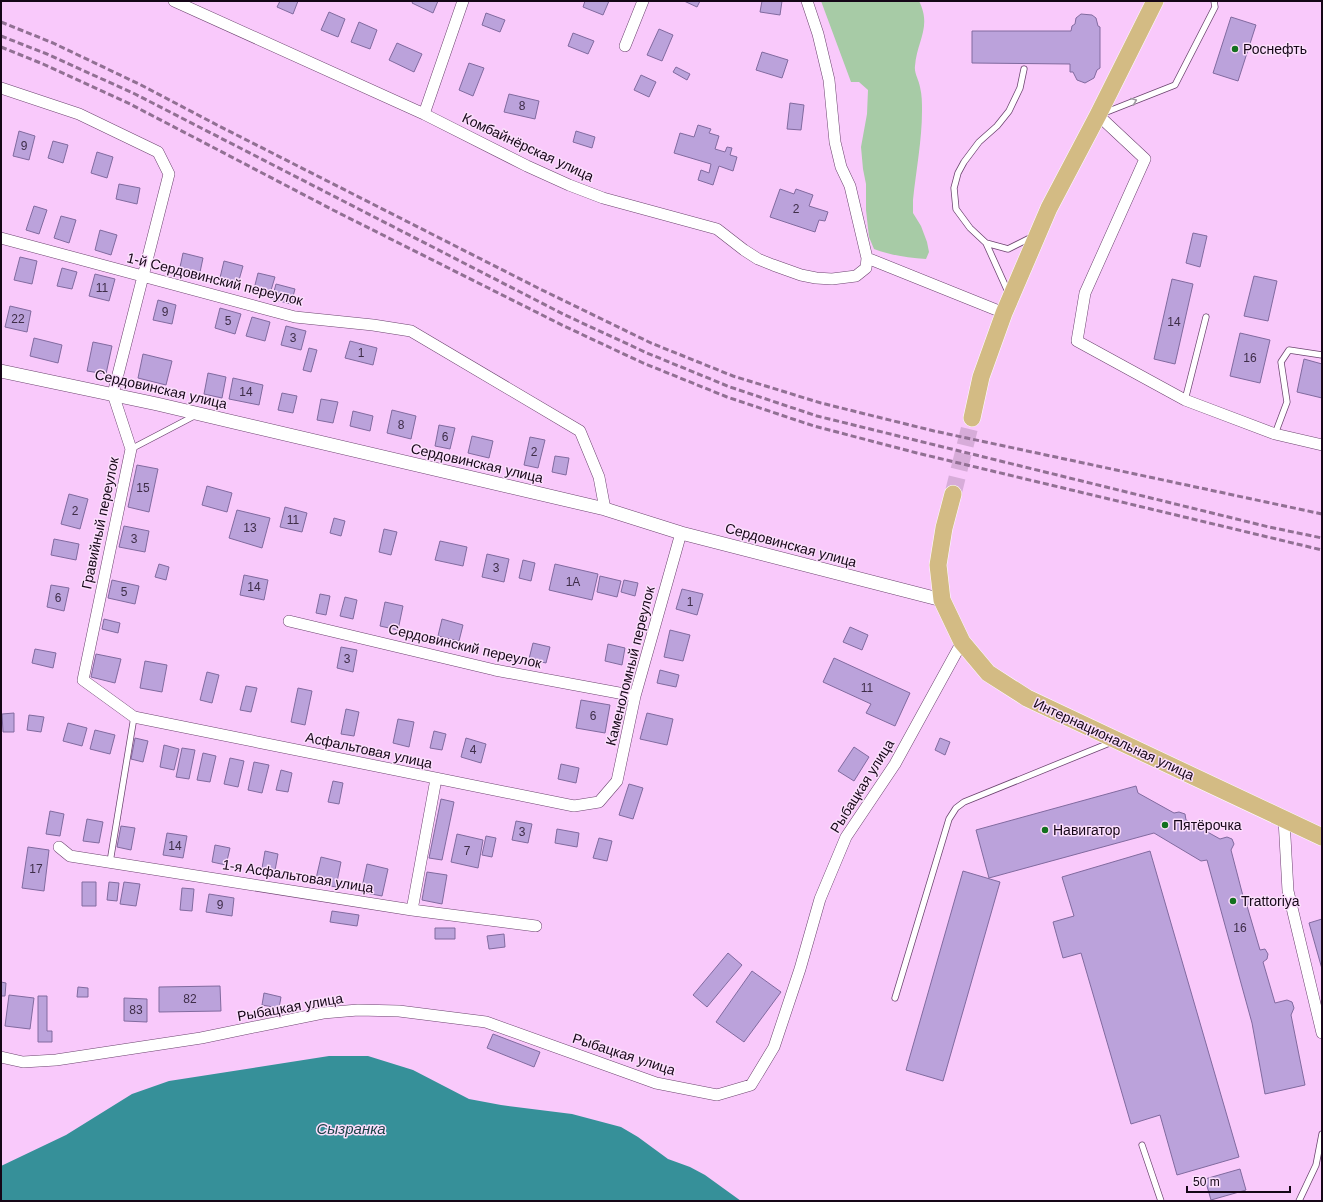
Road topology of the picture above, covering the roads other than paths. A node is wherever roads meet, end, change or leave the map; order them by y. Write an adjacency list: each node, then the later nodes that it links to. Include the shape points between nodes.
1 (174, 1): 10 (street, Комбайнёрская улица)
2 (463, 1): 10 (street)
3 (643, 1): 7 (street)
4 (807, 1): 15 (street, via 829,80 834,142 850,186)
5 (1155, 1): 11 (main road)
6 (1214, 1): 11 (lane, one-way to 6, via 1175,85 1215,7)
7 (626, 46)
8 (1024, 69): 14 (lane, via 1020,88 1009,111 964,162 958,172 954,188 956,209 970,228)
9 (1, 88): 16 (street, via 79,114 158,152 169,174)
10 (424, 114): 15 (street, Комбайнёрская улица, via 528,166 603,198 717,229 758,259 801,275 832,279 856,276 866,268)
11 (1098, 116): 12 (main road); 22 (street, via 1145,159 1085,293 1077,341)
12 (1038, 233): 14 (lane, via 1008,249); 17 (main road)
13 (1, 238): 16 (street, 1-й Сердовинский переулок)
14 (986, 243): 17 (lane)
15 (867, 258): 17 (street)
16 (143, 277): 21 (street); 29 (street, 1-й Сердовинский переулок, via 295,317 373,324 411,331 580,431 599,477)
17 (1007, 305): 24 (main road, via 982,377)
18 (1206, 317): 22 (lane)
19 (1322, 355): 25 (lane, via 1289,350 1281,362 1287,402)
20 (1, 371): 21 (street, Сердовинская улица)
21 (113, 394): 23 (street, Сердовинская улица); 27 (street, Гравийный переулок)
22 (1185, 400): 25 (street)
23 (199, 414): 27 (lane); 29 (street, Сердовинская улица)
24 (972, 418)
25 (1275, 434): 26 (street)
26 (1322, 445)
27 (131, 449): 35 (street, Гравийный переулок, via 83,680)
28 (953, 494): 31 (main road, Интернациональная улица, via 938,565)
29 (604, 509): 30 (street, Сердовинская улица)
30 (681, 533): 31 (street, Сердовинская улица); 34 (street, Каменоломный переулок)
31 (942, 600): 33 (main road, Интернациональная улица)
32 (289, 621): 34 (street, Сердовинский переулок, via 495,670)
33 (962, 642): 36 (main road, Интернациональная улица, via 988,673 1027,698); 47 (street, Рыбацкая улица, via 895,764 846,837 820,899 774,1047 751,1085 717,1095 656,1083 486,1022 399,1011 358,1010 323,1013 201,1038 56,1060 23,1062)
34 (635, 696): 38 (street, Каменоломный переулок, via 617,781)
35 (134, 717): 37 (street, Асфальтовая улица); 42 (lane)
36 (1116, 740): 39 (main road, Интернациональная улица); 45 (lane, via 964,802 956,808 949,819)
37 (436, 778): 38 (street, Асфальтовая улица, via 574,806); 43 (street)
38 (600, 802)
39 (1284, 819): 40 (main road, Интернациональная улица); 46 (street, via 1288,891)
40 (1322, 836)
41 (59, 847): 42 (street, 1-я Асфальтовая улица, via 70,856)
42 (110, 862): 43 (street, 1-я Асфальтовая улица)
43 (412, 910): 44 (street, 1-я Асфальтовая улица)
44 (536, 926)
45 (895, 998)
46 (1322, 1034)
47 (1, 1057)
48 (1322, 1134): 51 (lane, via 1316,1165)
49 (1142, 1145): 50 (lane)
50 (1161, 1201)
51 (1299, 1201)

